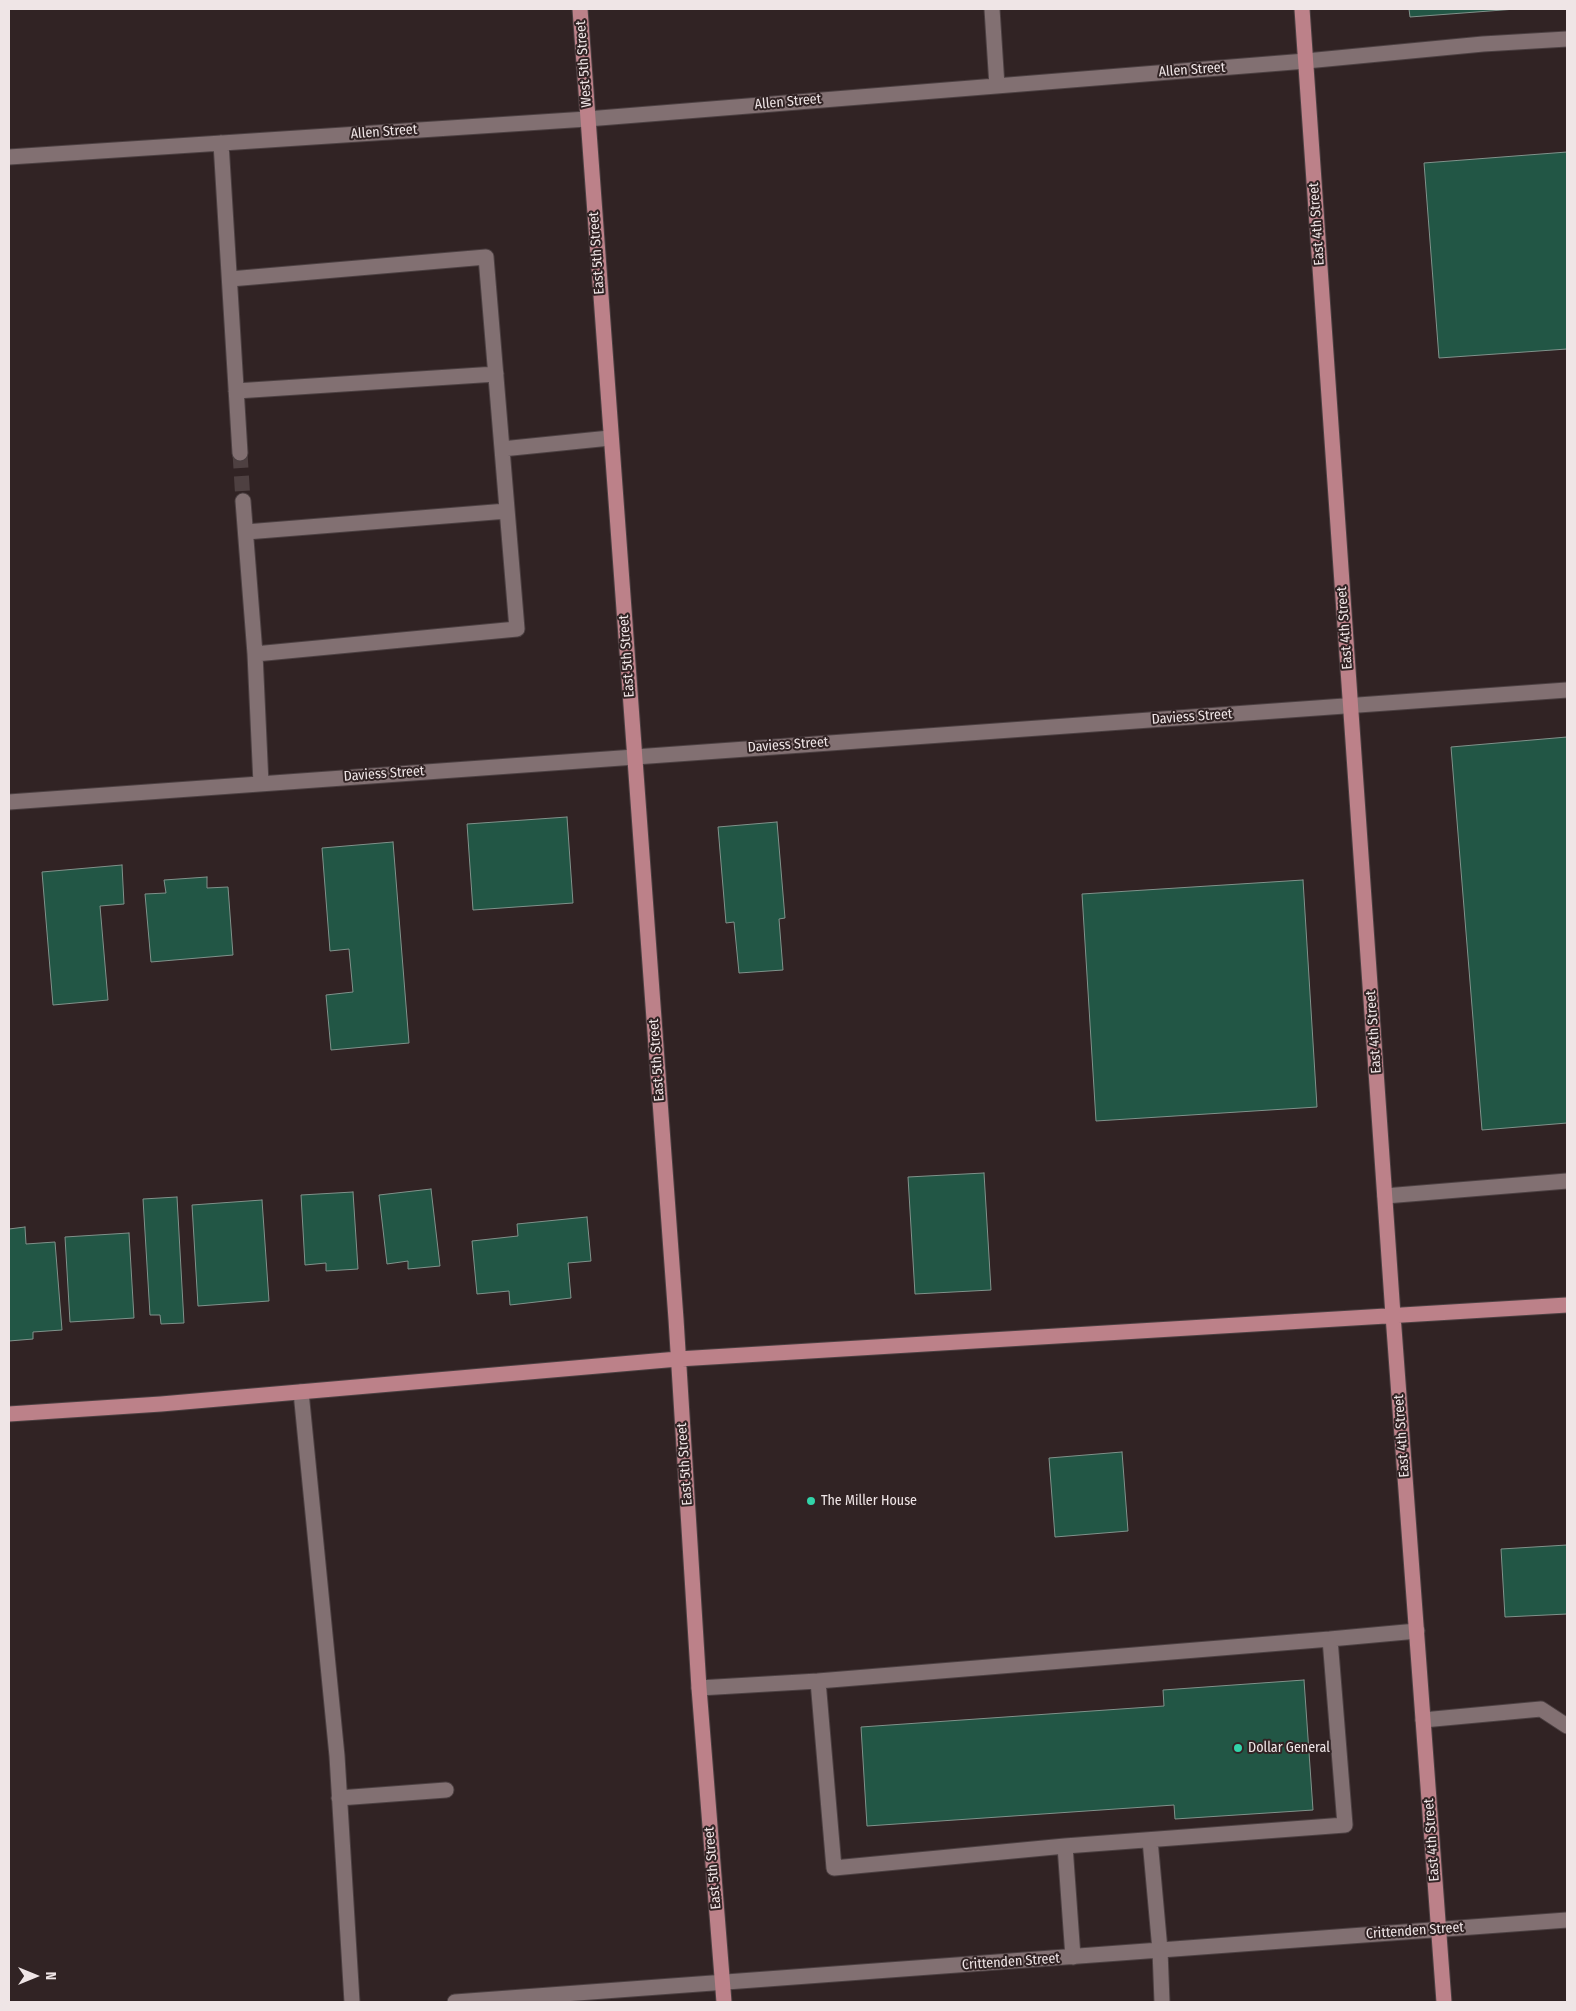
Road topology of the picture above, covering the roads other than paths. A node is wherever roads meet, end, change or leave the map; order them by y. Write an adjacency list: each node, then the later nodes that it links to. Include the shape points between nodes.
1 (580, 9): 7 (main road, West 5th Street)
2 (992, 9): 6 (street)
3 (1302, 9): 5 (main road, East 4th Street)
4 (1567, 39): 5 (street, Allen Street)
5 (1306, 62): 6 (street, Allen Street); 21 (main road, East 4th Street)
6 (998, 86): 7 (street, Allen Street)
7 (587, 118): 8 (street, Allen Street); 13 (main road, East 5th Street)
8 (221, 143): 9 (street, Allen Street); 10 (street)
9 (9, 157)
10 (230, 279): 11 (street, via 486,257); 12 (street)
11 (496, 374): 12 (street); 14 (street)
12 (236, 391): 15 (street)
13 (610, 438): 14 (street); 22 (main road, East 5th Street)
14 (502, 449): 17 (street)
15 (240, 453)
16 (243, 500): 18 (street)
17 (508, 511): 18 (street); 19 (street, via 517,629)
18 (246, 532): 19 (street)
19 (255, 654): 23 (street)
20 (1567, 690): 21 (street, Daviess Street)
21 (1351, 706): 22 (street, Daviess Street); 26 (main road, East 4th Street)
22 (634, 756): 23 (street, Daviess Street); 29 (main road, East 5th Street)
23 (261, 784): 24 (street, Daviess Street)
24 (9, 802)
25 (1567, 1181): 26 (street)
26 (1385, 1196): 28 (main road, East 4th Street)
27 (1567, 1305): 28 (main road)
28 (1393, 1315): 29 (main road); 32 (main road, East 4th Street)
29 (678, 1359): 30 (main road); 35 (main road, East 5th Street)
30 (301, 1392): 31 (main road); 39 (street)
31 (9, 1414)
32 (1417, 1631): 33 (street); 36 (main road, East 4th Street)
33 (1330, 1639): 34 (street); 40 (street, via 1345,1825)
34 (818, 1681): 35 (street); 41 (street, via 834,1868)
35 (699, 1688): 46 (main road, East 5th Street)
36 (1423, 1720): 37 (street, via 1541,1710); 43 (main road, East 4th Street)
37 (1567, 1726)
38 (446, 1790): 39 (street)
39 (339, 1798): 47 (street)
40 (1150, 1840): 41 (street); 44 (street)
41 (1065, 1846): 45 (street)
42 (1567, 1920): 43 (street, Crittenden Street)
43 (1439, 1930): 44 (street, Crittenden Street); 51 (main road, East 4th Street)
44 (1160, 1950): 45 (street, Crittenden Street); 50 (street)
45 (1073, 1958): 46 (street, Crittenden Street)
46 (722, 1983): 48 (street, Crittenden Street); 49 (main road, East 5th Street)
47 (352, 2002)
48 (455, 2002)
49 (724, 2002)
50 (1162, 2002)
51 (1444, 2002)

